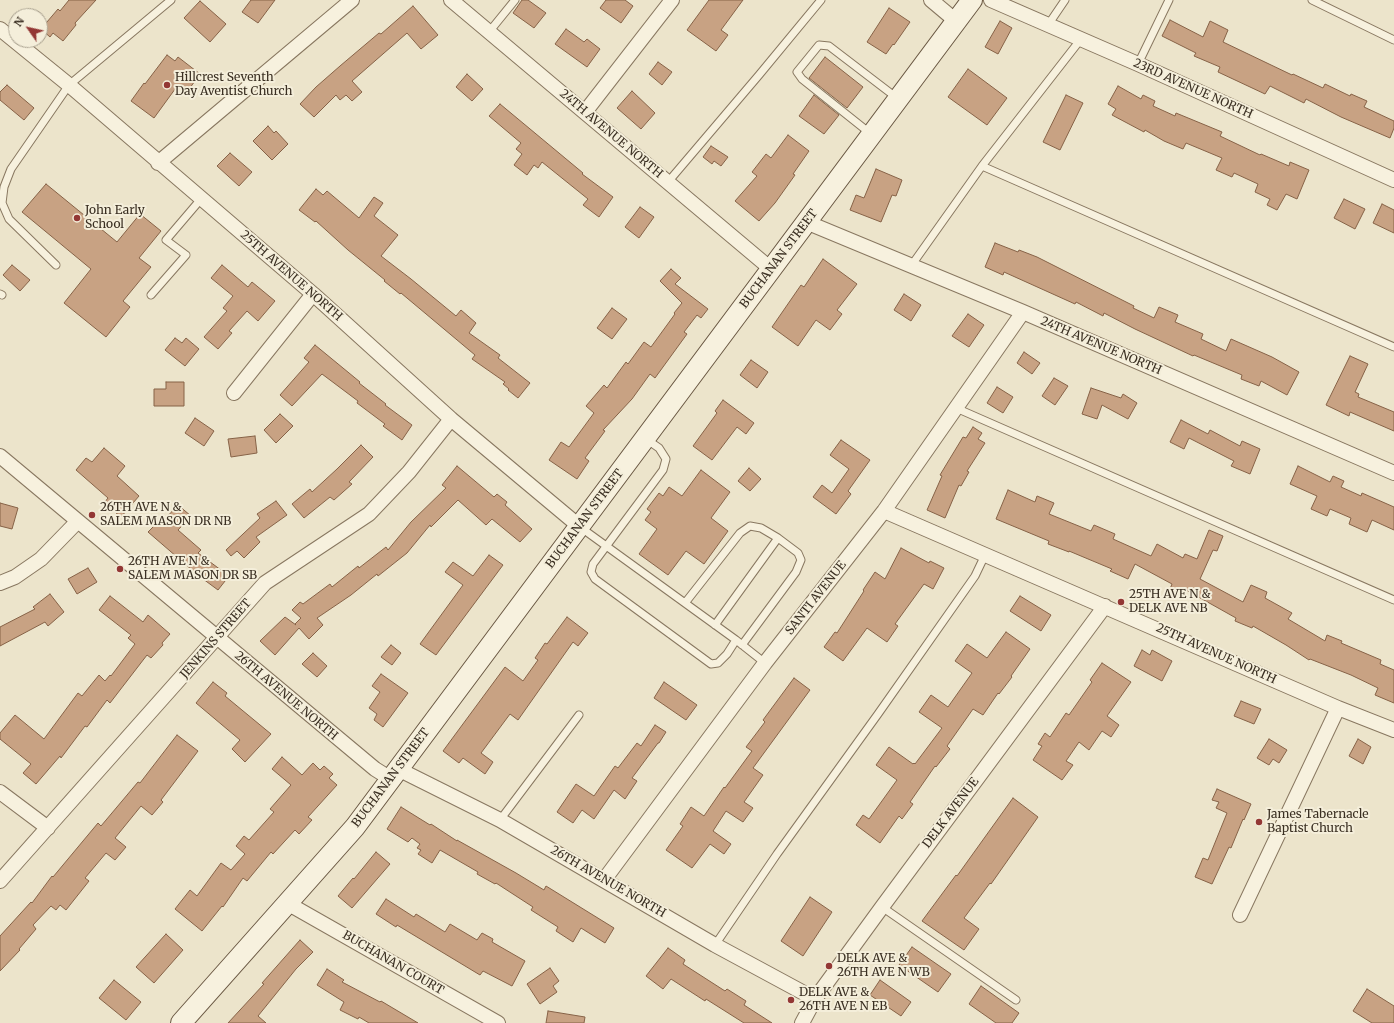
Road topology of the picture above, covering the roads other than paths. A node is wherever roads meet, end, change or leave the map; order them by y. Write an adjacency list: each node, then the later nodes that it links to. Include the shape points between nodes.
1 (171, 0): 20 (lane)
2 (352, 0): 24 (street)
3 (451, 0): 16 (street, 24TH AVENUE NORTH)
4 (515, 0): 16 (lane)
5 (672, 0): 22 (street)
6 (821, 0): 27 (lane)
7 (931, 0): 13 (street)
8 (972, 0): 13 (street, BUCHANAN STREET)
9 (991, 0): 14 (street, 23RD AVENUE NORTH)
10 (1065, 0): 14 (lane)
11 (1169, 0): 19 (lane)
12 (1312, 0): 18 (lane)
13 (956, 21): 21 (street, BUCHANAN STREET)
14 (1048, 25): 17 (street, 23RD AVENUE NORTH)
15 (0, 29): 20 (street, 25TH AVENUE NORTH)
16 (489, 32): 22 (street, 24TH AVENUE NORTH)
17 (1081, 39): 19 (street, 23RD AVENUE NORTH); 25 (lane)
18 (1394, 40)
19 (1138, 64): 26 (street, 23RD AVENUE NORTH)
20 (68, 85): 24 (street, 25TH AVENUE NORTH); 29 (lane, via 11,169 4,187)
21 (898, 99): 23 (street, BUCHANAN STREET); 23 (lane, via 829,46 819,45 797,72 802,79)
22 (585, 112): 27 (street, 24TH AVENUE NORTH)
23 (872, 134): 30 (street, BUCHANAN STREET)
24 (158, 163): 28 (street, 25TH AVENUE NORTH)
25 (982, 166): 32 (lane); 37 (lane)
26 (1394, 180)
27 (668, 182): 33 (street, 24TH AVENUE NORTH)
28 (200, 199): 34 (street, 25TH AVENUE NORTH); 35 (lane, via 166,240 186,255)
29 (3, 213): 31 (lane)
30 (806, 222): 32 (street, 24TH AVENUE NORTH); 33 (street, BUCHANAN STREET)
31 (56, 265)
32 (911, 266): 36 (street, 24TH AVENUE NORTH)
33 (771, 269): 41 (street, BUCHANAN STREET)
34 (312, 294): 38 (street); 40 (street, 25TH AVENUE NORTH)
35 (151, 295)
36 (1023, 312): 39 (street, SANTI AVENUE); 43 (street, 24TH AVENUE NORTH)
37 (1394, 347)
38 (234, 393)
39 (956, 408): 44 (street, SANTI AVENUE); 51 (lane)
40 (451, 419): 46 (street, 25TH AVENUE NORTH); 55 (street, JENKINS STREET, via 409,472 369,514 265,583)
41 (645, 439): 46 (street, BUCHANAN STREET); 48 (lane, via 659,448 666,459 663,470)
42 (0, 456): 45 (street, 26TH AVENUE NORTH)
43 (1394, 473)
44 (884, 511): 49 (street, 25TH AVENUE NORTH); 57 (street, SANTI AVENUE)
45 (77, 522): 50 (street, via 41,559 15,577); 55 (street, 26TH AVENUE NORTH)
46 (579, 526): 48 (lane); 61 (street, BUCHANAN STREET)
47 (778, 538): 52 (lane, via 761,528 750,526 740,533); 54 (lane); 56 (lane, via 798,553 801,560 796,572)
48 (607, 547): 52 (lane); 56 (lane, via 593,564 591,572 595,579 705,661 711,664 718,663)
49 (985, 555): 53 (street, 25TH AVENUE NORTH); 70 (lane, via 975,576)
50 (0, 583)
51 (1394, 600)
52 (685, 603): 54 (lane)
53 (1105, 606): 58 (street, 25TH AVENUE NORTH); 68 (street, DELK AVENUE)
54 (715, 625): 56 (lane)
55 (217, 638): 61 (street, 26TH AVENUE NORTH, via 375,769); 64 (street, JENKINS STREET)
56 (739, 642): 57 (lane)
57 (765, 663): 65 (street, SANTI AVENUE)
58 (1338, 708): 60 (street, 25TH AVENUE NORTH); 69 (street)
59 (579, 715): 63 (lane)
60 (1394, 730)
61 (394, 774): 63 (street, 26TH AVENUE NORTH); 67 (street, BUCHANAN STREET, via 355,827)
62 (0, 792): 64 (street)
63 (500, 820): 65 (street, 26TH AVENUE NORTH)
64 (48, 828): 66 (street, JENKINS STREET)
65 (604, 880): 70 (street, 26TH AVENUE NORTH)
66 (0, 881)
67 (287, 903): 73 (street, BUCHANAN STREET); 74 (street, BUCHANAN COURT)
68 (882, 907): 71 (street, DELK AVENUE); 72 (lane)
69 (1240, 915)
70 (715, 945): 71 (street, 26TH AVENUE NORTH)
71 (816, 999): 75 (street, DELK AVENUE)
72 (1016, 1000)
73 (181, 1023)
74 (498, 1023)
75 (802, 1023)

